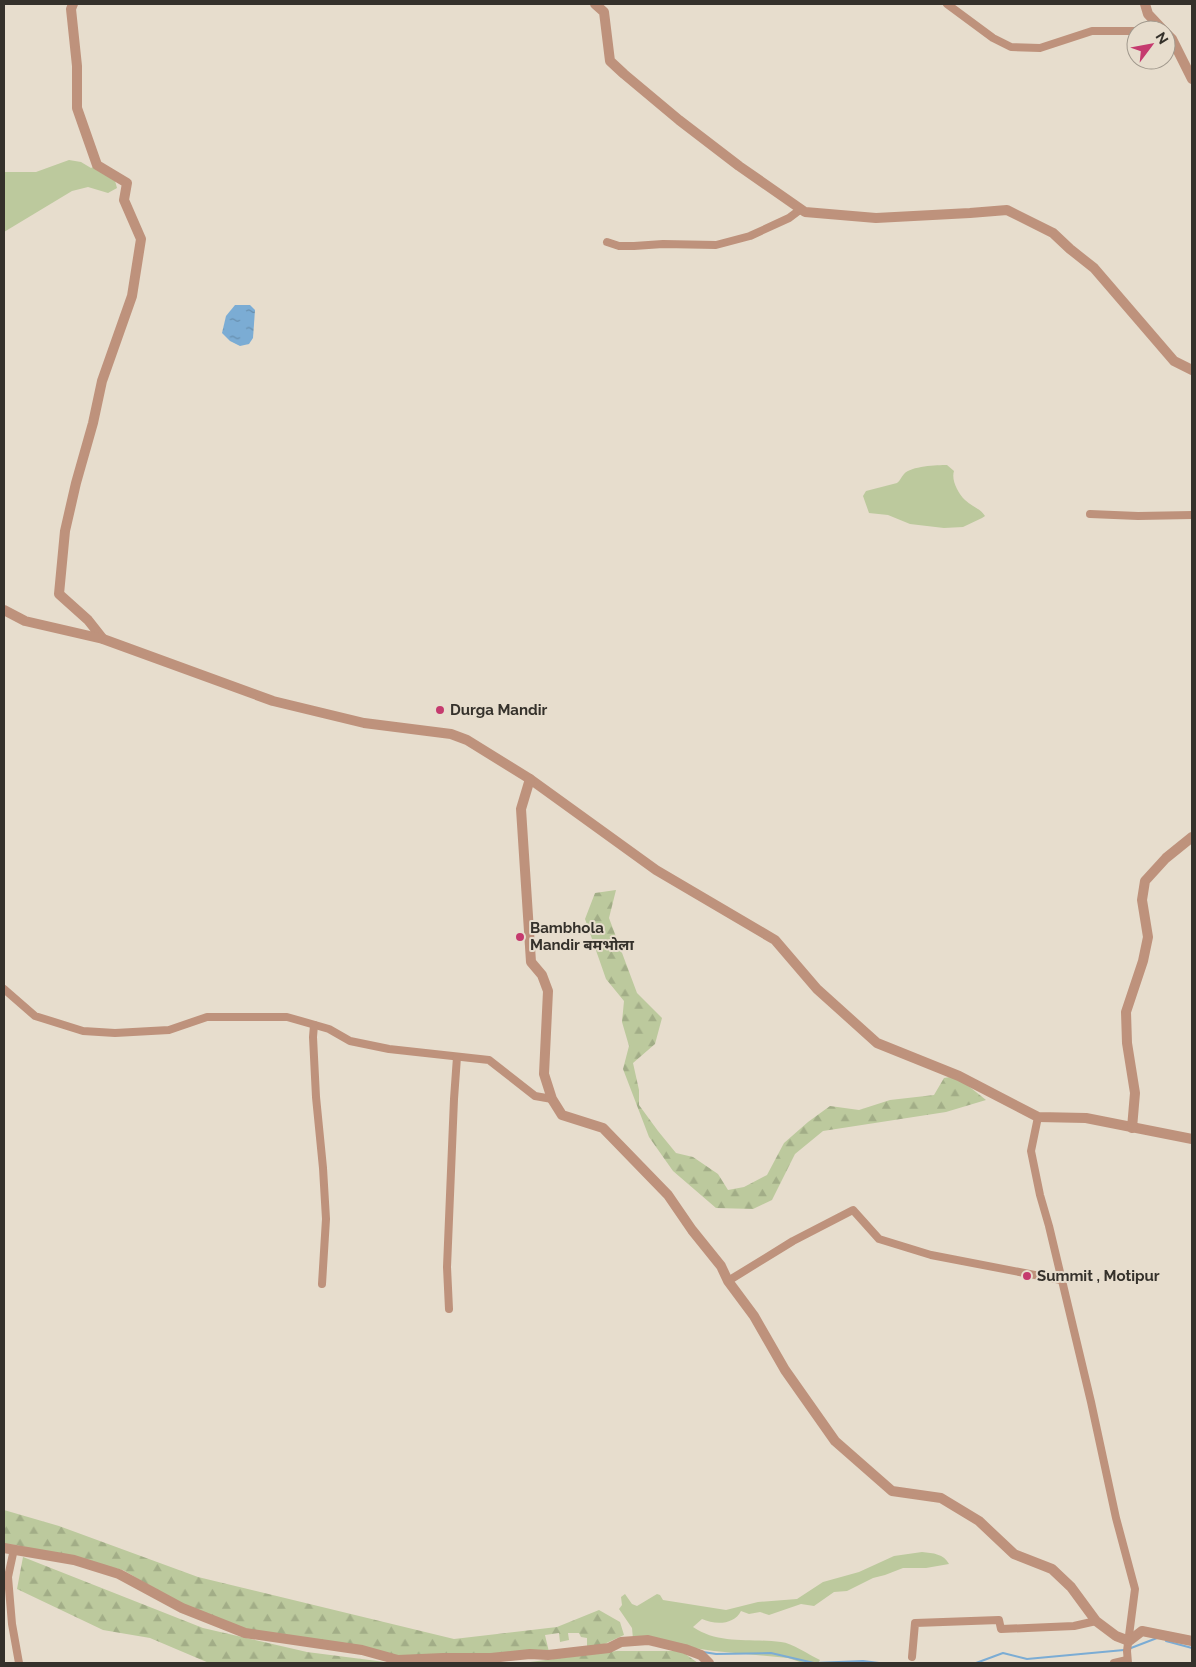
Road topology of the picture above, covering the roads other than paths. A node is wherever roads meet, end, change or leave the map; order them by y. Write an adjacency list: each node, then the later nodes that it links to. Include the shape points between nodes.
1 (73, 4): 15 (street, via 77,108 96,165 127,183 124,200 141,239 132,296 102,381 76,483 65,531 59,594 88,620)
2 (595, 4): 9 (street, via 604,12 610,61 679,120)
3 (947, 4): 6 (street, via 993,38 1012,47 1040,48 1092,31)
4 (1145, 4): 5 (street)
5 (1154, 20)
6 (1126, 31)
7 (1176, 51): 8 (street)
8 (1192, 79)
9 (801, 209): 10 (street, via 750,236 716,245 618,246); 11 (street, via 876,218 1007,210 1054,233 1094,268 1174,361)
10 (606, 242)
11 (1192, 370)
12 (1090, 514): 13 (street)
13 (1192, 515)
14 (4, 610): 15 (street, via 24,621)
15 (103, 639): 16 (street, via 273,701 364,723 451,734 467,740)
16 (530, 779): 21 (street, via 521,809 531,962 542,975 548,991 544,1074); 22 (street, via 656,870 775,940 817,989 877,1043 959,1076)
17 (1192, 837): 23 (street, via 1145,881 1142,900 1148,937 1126,1012 1127,1043 1136,1093)
18 (4, 989): 19 (street, via 35,1016 83,1031 169,1030 207,1017 287,1017)
19 (314, 1025): 20 (street, via 350,1041); 27 (street, via 326,1219)
20 (457, 1057): 21 (street, via 488,1060 535,1096); 28 (street, via 447,1267)
21 (552, 1099): 26 (street, via 562,1115 603,1128 668,1195 721,1266)
22 (1038, 1117): 23 (street, via 1086,1118); 25 (street, via 1031,1151)
23 (1132, 1128): 24 (street)
24 (1192, 1139)
25 (1061, 1280): 26 (street, via 931,1255 879,1239 853,1210 793,1241); 32 (street, via 1135,1589)
26 (728, 1281): 30 (street, via 835,1441 892,1490 941,1498 979,1521 1014,1554 1052,1569 1071,1587)
27 (322, 1284)
28 (449, 1308)
29 (9, 1548): 34 (street, via 12,1624); 35 (street, via 74,1560 119,1574 182,1608 245,1633 362,1650 398,1660 548,1655 648,1640 701,1655)
30 (1096, 1621): 32 (street, via 1116,1636); 33 (street, via 1074,1626 1000,1629 999,1620 915,1623)
31 (1192, 1641): 32 (street, via 1142,1631)
32 (1124, 1656)
33 (912, 1657)
34 (19, 1663)
35 (709, 1663)

